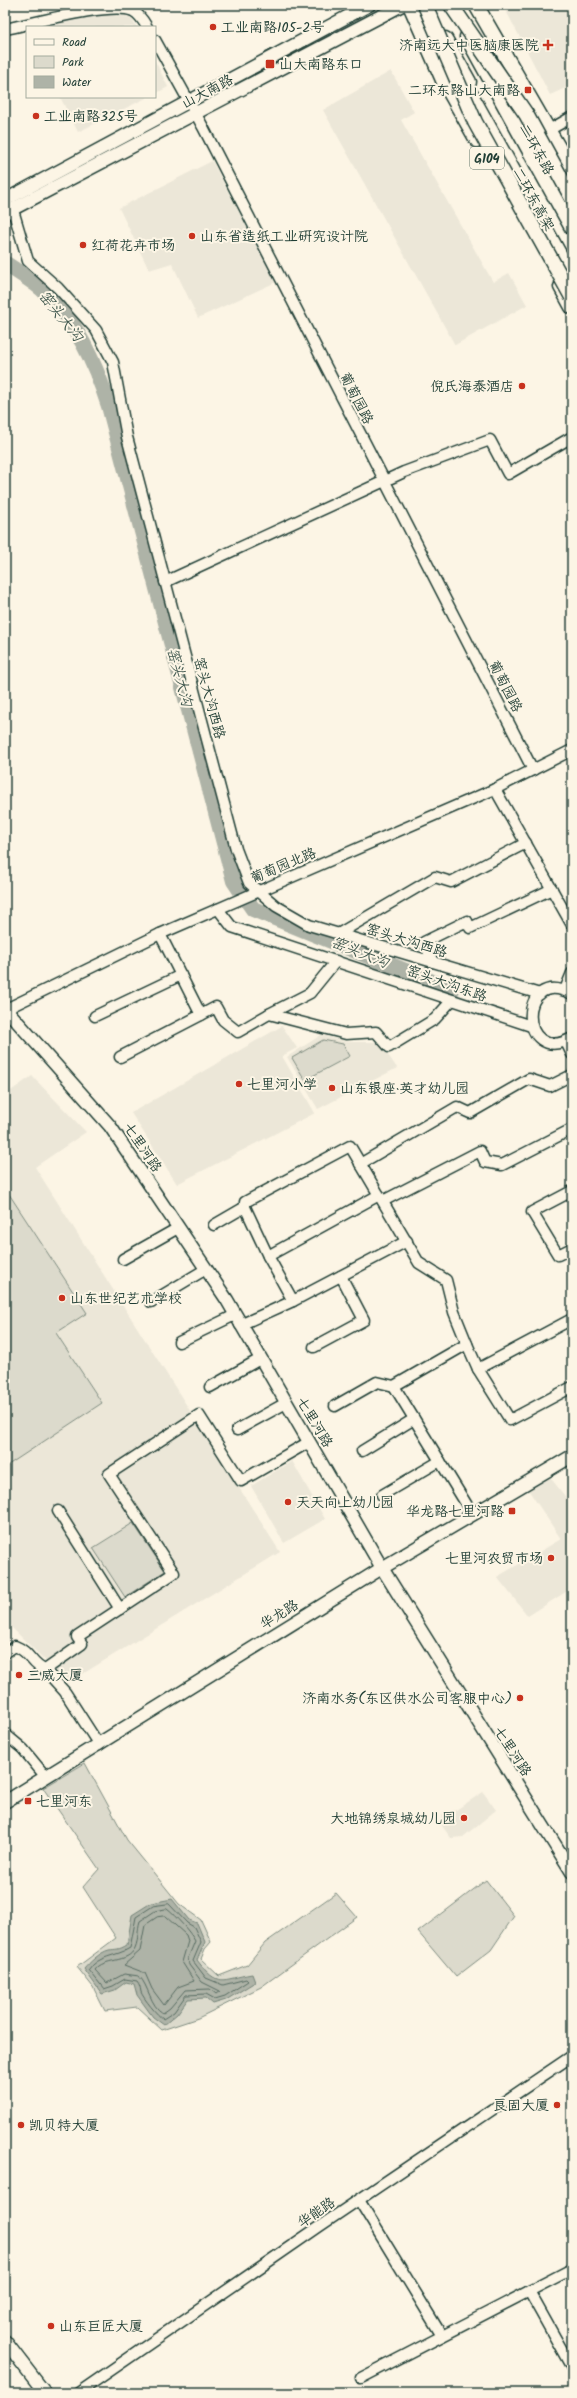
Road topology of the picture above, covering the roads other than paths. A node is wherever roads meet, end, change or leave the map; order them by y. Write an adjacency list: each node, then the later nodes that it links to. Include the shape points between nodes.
1 (369, 5): 25 (main road, 山大南路)
2 (402, 5): 19 (main road, 山大南路)
3 (410, 5): 16 (highway, G104)
4 (413, 5): 18 (highway, G104, via 452,61)
5 (426, 5): 30 (highway, 二环东高架, bridge); 32 (highway, bridge, via 475,122)
6 (450, 5): 24 (highway, bridge, via 526,114); 29 (highway, 二环东高架, bridge)
7 (456, 5): 13 (highway, 二环东路)
8 (476, 5): 11 (highway, 二环东路)
9 (146, 26): 10 (street, via 134,11 121,8 78,13)
10 (5, 29)
11 (496, 38): 14 (highway, 二环东路); 15 (highway, 二环东路)
12 (156, 42): 19 (street, 葡萄园路)
13 (485, 52): 14 (highway, 二环东路); 17 (highway, 二环东路)
14 (499, 62): 15 (highway, 二环东路); 17 (highway, 二环东路)
15 (517, 75): 21 (highway, 二环东路)
16 (443, 80): 18 (highway); 26 (highway, G104)
17 (502, 86): 28 (highway, 二环东路)
18 (476, 103): 23 (highway, G104)
19 (196, 114): 27 (main road, 山大南路); 35 (street, 葡萄园路)
20 (572, 117): 21 (street)
21 (549, 130): 22 (highway, 二环东路)
22 (572, 171)
23 (515, 173): 26 (highway); 31 (highway, G104)
24 (572, 198)
25 (5, 200)
26 (516, 209): 33 (highway, G104)
27 (9, 212): 36 (street, 窑头大沟西路, via 28,261 58,288 96,330 113,362 127,437)
28 (572, 212)
29 (572, 228)
30 (572, 268)
31 (572, 277)
32 (572, 297)
33 (572, 307)
34 (572, 437): 35 (street, via 508,474 490,440)
35 (385, 481): 36 (street); 38 (street, 葡萄园路)
36 (165, 582): 42 (street, 窑头大沟西路, via 236,849 249,883)
37 (572, 750): 38 (street, 葡萄园北路)
38 (533, 770): 39 (street, 葡萄园北路)
39 (495, 788): 40 (street); 42 (street, 葡萄园北路)
40 (526, 843): 41 (street); 46 (street, via 451,882 435,877)
41 (552, 889): 44 (street); 48 (street, via 470,928 466,921 424,942)
42 (259, 891): 43 (street, 葡萄园北路); 46 (street, 窑头大沟西路, via 276,906 309,925)
43 (218, 909): 45 (street, 葡萄园北路); 47 (street, 窑头大沟东路, via 232,927)
44 (572, 925)
45 (160, 934): 50 (street); 54 (street, 葡萄园北路)
46 (338, 934): 48 (street, 窑头大沟西路)
47 (336, 960): 53 (street, 窑头大沟东路); 55 (street, via 310,993)
48 (433, 962): 52 (street, 窑头大沟西路)
49 (572, 973): 51 (street)
50 (181, 975): 56 (street); 57 (street)
51 (568, 992): 52 (street, 窑头大沟西路, via 548,990)
52 (540, 994): 58 (street, via 530,1008)
53 (452, 1000): 55 (street, via 436,1019 389,1047 376,1032 346,1034); 58 (street, 窑头大沟东路)
54 (5, 1009): 69 (main road, 七里河路, via 110,1126)
55 (269, 1014): 56 (street, via 238,1032 223,1020 216,1007)
56 (202, 1015): 61 (street)
57 (95, 1016)
58 (531, 1026): 59 (street, 窑头大沟东路, via 535,1033 549,1043)
59 (569, 1040): 60 (street, 窑头大沟东路)
60 (572, 1054)
61 (120, 1057)
62 (572, 1075): 64 (street, via 550,1086 529,1079 470,1113 457,1108)
63 (572, 1129): 66 (street, via 502,1165 485,1162 480,1151)
64 (360, 1164): 66 (street); 67 (street, via 350,1146 245,1202)
65 (572, 1191): 71 (street, via 532,1212 558,1256)
66 (381, 1198): 70 (street); 72 (street)
67 (245, 1207): 68 (street); 72 (street)
68 (214, 1225)
69 (178, 1228): 73 (street); 74 (main road, 七里河路)
70 (407, 1241): 75 (street); 81 (street, via 419,1263 446,1280 454,1312)
71 (572, 1248)
72 (268, 1256): 77 (street)
73 (123, 1259)
74 (206, 1269): 76 (street); 79 (main road, 七里河路)
75 (341, 1276): 77 (street); 82 (street, via 364,1320)
76 (151, 1302)
77 (293, 1302): 79 (street)
78 (572, 1319): 84 (street)
79 (238, 1320): 80 (street); 83 (main road, 七里河路)
80 (179, 1342)
81 (467, 1344): 84 (street); 85 (street)
82 (314, 1347)
83 (260, 1359): 86 (street); 88 (main road, 七里河路)
84 (478, 1369): 87 (street, via 510,1420)
85 (394, 1386): 89 (street, via 377,1382); 90 (street)
86 (210, 1387)
87 (572, 1387)
88 (286, 1403): 91 (street); 92 (main road, 七里河路)
89 (335, 1406)
90 (414, 1419): 93 (street); 95 (street)
91 (237, 1430)
92 (309, 1442): 99 (main road, 七里河路); 100 (street, via 241,1481 199,1415 109,1474 174,1573)
93 (362, 1452)
94 (572, 1456): 98 (main road, 华龙路)
95 (440, 1461): 96 (street); 98 (street)
96 (382, 1495)
97 (58, 1511): 100 (street)
98 (473, 1515): 99 (main road, 华龙路)
99 (382, 1568): 104 (main road, 华龙路); 107 (main road, 七里河路)
100 (120, 1609): 102 (street, via 77,1637 82,1644)
101 (5, 1653): 102 (street, via 15,1646 24,1649 38,1668)
102 (45, 1670): 104 (street, via 65,1692)
103 (5, 1734): 105 (street)
104 (99, 1744): 105 (main road, 华龙路)
105 (46, 1777): 106 (main road, 华龙路)
106 (5, 1802)
107 (572, 1872)
108 (572, 2056): 109 (street, 华能路)
109 (359, 2200): 112 (street); 117 (street, 华能路)
110 (572, 2269): 111 (street)
111 (529, 2291): 112 (street); 114 (street)
112 (442, 2336): 115 (street)
113 (5, 2341): 116 (main road)
114 (572, 2368)
115 (361, 2378)
116 (45, 2393)
117 (78, 2393)

